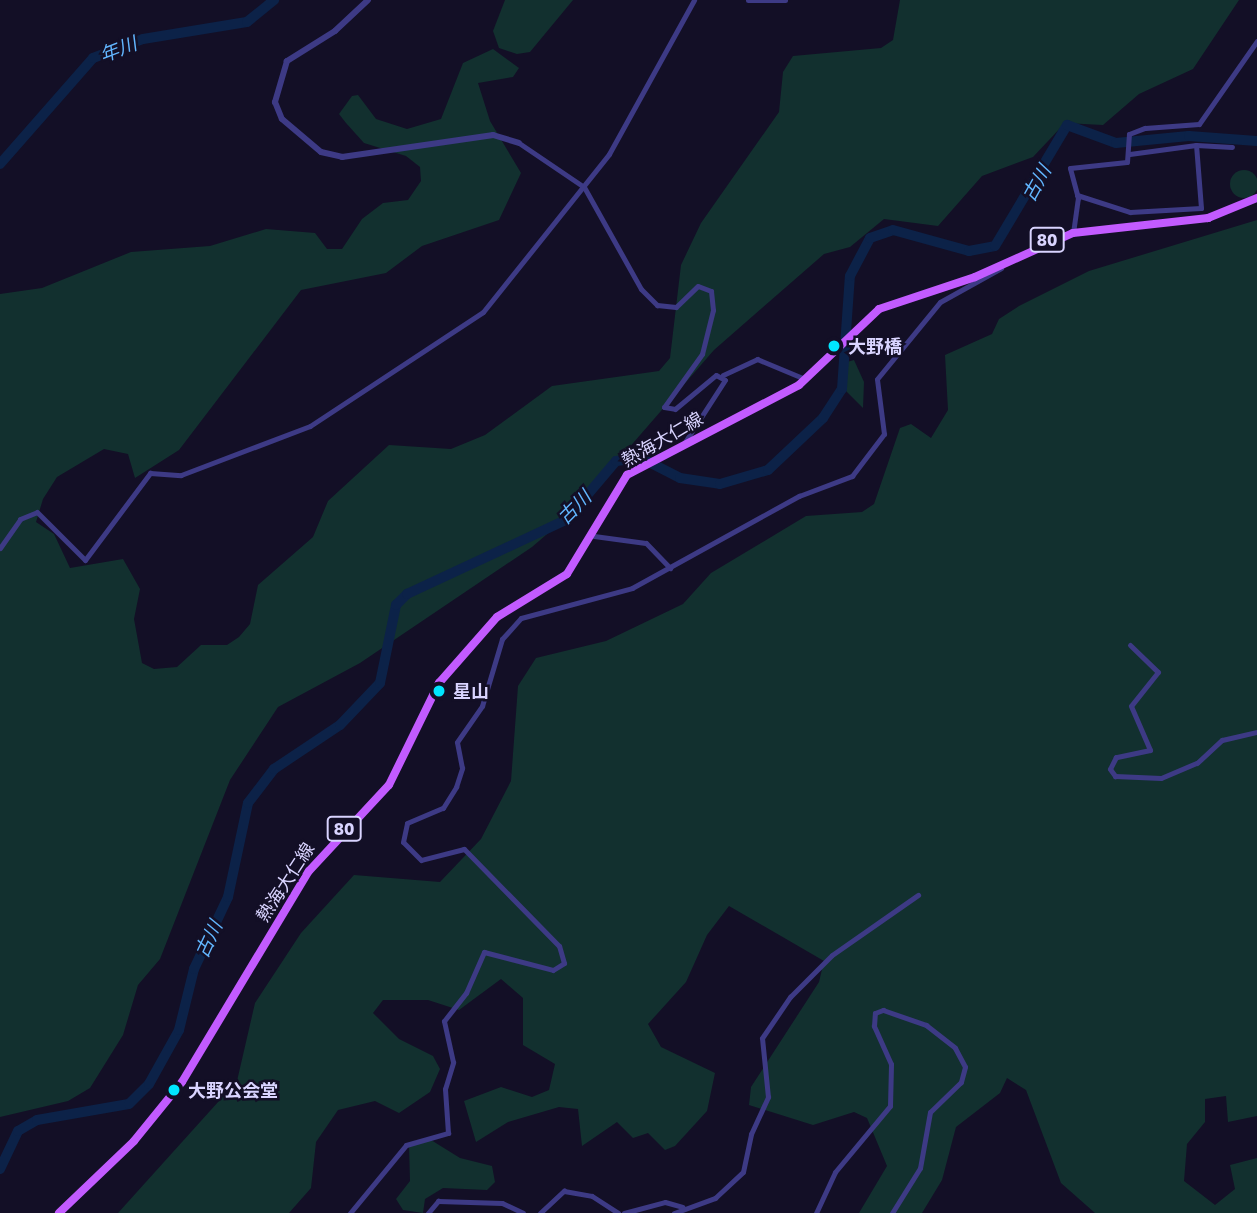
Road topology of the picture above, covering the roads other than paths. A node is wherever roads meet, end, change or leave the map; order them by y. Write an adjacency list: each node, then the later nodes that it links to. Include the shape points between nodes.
1 (368, 0): 6 (street, via 335,31 287,61 275,102 282,119 321,152 342,157 493,135)
2 (694, 0): 10 (street, via 641,101)
3 (748, 0): 4 (street)
4 (785, 0)
5 (1257, 41): 9 (street, via 1199,124 1156,125 1129,136)
6 (519, 143): 10 (street)
7 (1196, 145): 8 (street); 9 (street); 11 (street, via 1200,209 1130,212)
8 (1232, 147)
9 (1129, 152): 11 (street, via 1127,162 1070,168)
10 (584, 187): 15 (street, via 641,289 657,305 676,307 698,286 710,291 713,310 702,354 665,401 666,410); 19 (street, via 483,312 310,426 181,475 150,473 85,560 37,512 20,519)
11 (1077, 195): 13 (street)
12 (1257, 198): 13 (main road, 熱海大仁線 / 80, via 1208,218)
13 (1073, 233): 14 (main road, 熱海大仁線 / 80)
14 (1007, 260): 16 (main road, 熱海大仁線 / 80, via 879,309); 20 (street, via 940,302 877,379 884,434 859,471)
15 (723, 375): 16 (street, via 757,359); 17 (street, via 720,391)
16 (805, 379): 17 (main road, 熱海大仁線 / 80)
17 (685, 442): 18 (main road, 熱海大仁線 / 80, via 623,480)
18 (594, 537): 20 (street, via 646,543); 25 (main road, 熱海大仁線 / 80, via 567,574 497,617 439,684 389,785 309,871 182,1082 134,1141)
19 (0, 548)
20 (670, 568): 26 (street, via 632,588 513,624 495,650 482,706 459,738 461,771 450,798 405,826 404,848 417,860 467,851 565,959 553,970 484,952 466,993 444,1021 453,1062 445,1089 448,1133 406,1145)
21 (1130, 645): 22 (street, via 1158,672 1131,706 1150,750 1116,757 1110,769 1115,776 1161,778 1196,763 1222,740)
22 (1257, 732)
23 (918, 895): 24 (street, via 832,955 790,997 762,1038 768,1097 751,1133 743,1172 715,1198)
24 (682, 1207): 31 (street, via 665,1202); 32 (street)
25 (59, 1213)
26 (349, 1213)
27 (428, 1213): 28 (street, via 438,1201 502,1203)
28 (523, 1213)
29 (540, 1213): 30 (street, via 564,1191 592,1196)
30 (618, 1213)
31 (624, 1213)
32 (674, 1213)
33 (816, 1213): 34 (street, via 835,1172 890,1106 891,1064 874,1026 875,1013 883,1010 926,1025 955,1048 965,1067 961,1083 930,1112 920,1168)
34 (892, 1213)

